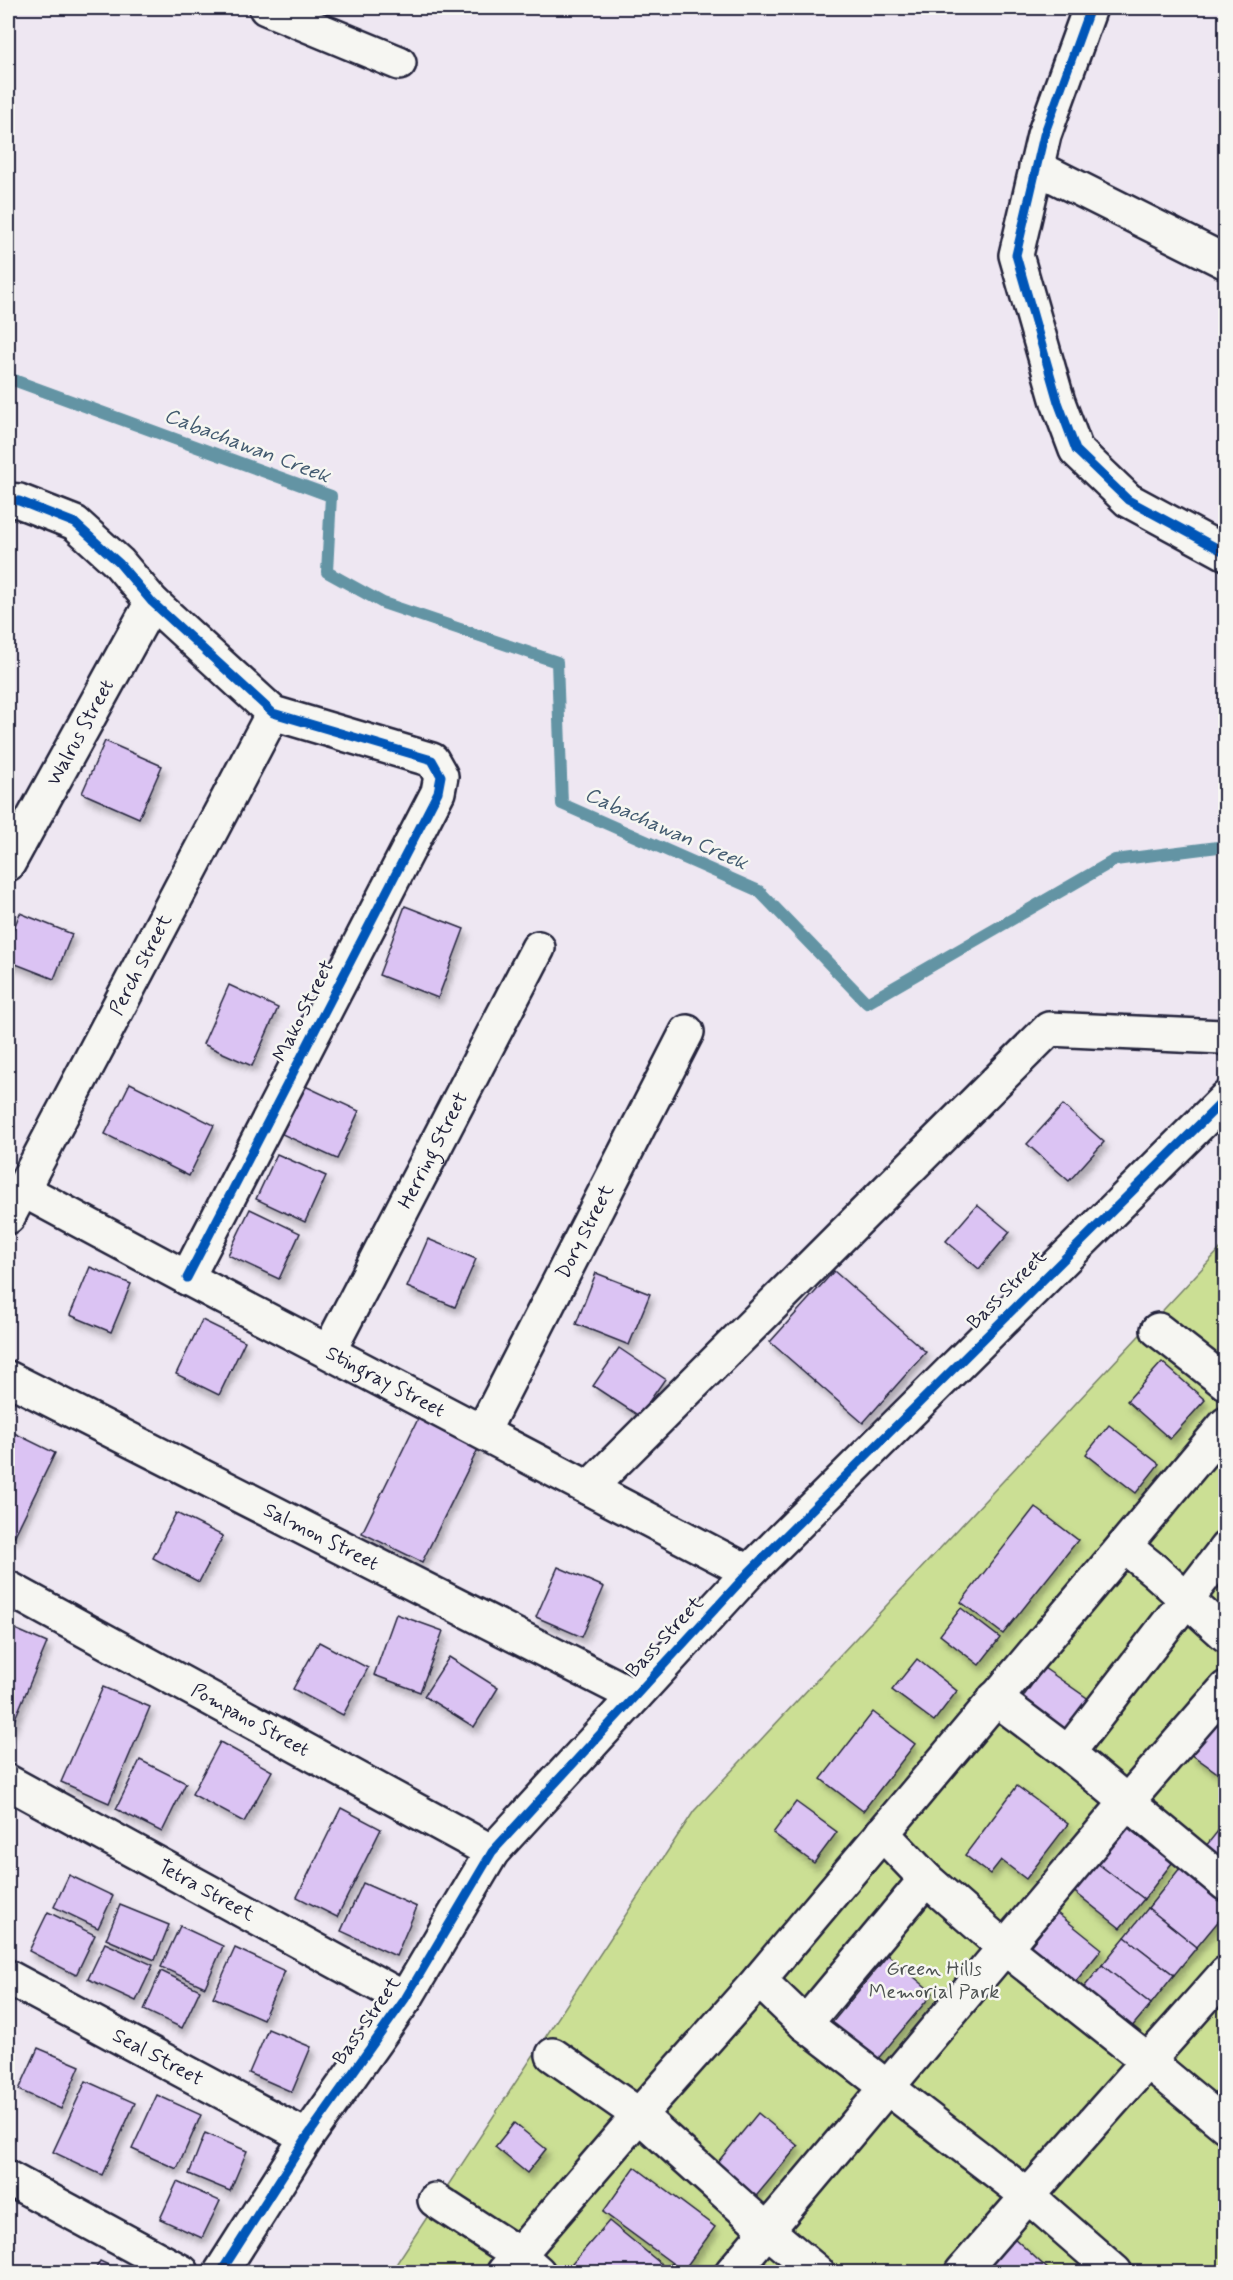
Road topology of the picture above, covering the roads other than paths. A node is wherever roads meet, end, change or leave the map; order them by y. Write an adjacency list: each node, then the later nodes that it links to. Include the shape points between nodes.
1 (266, 8): 3 (street)
2 (1089, 8): 4 (street)
3 (399, 63)
4 (1036, 167): 5 (street); 7 (street, via 1016,255 1058,402 1076,450 1128,500)
5 (1226, 262)
6 (8, 500): 8 (street, via 75,524 119,563)
7 (1226, 553)
8 (153, 602): 9 (street); 10 (street, Walrus Street)
9 (273, 713): 15 (street, Perch Street); 16 (street, Mako Street, via 432,760 441,776 438,792)
10 (8, 864)
11 (538, 948): 18 (street, Herring Street)
12 (687, 1032): 22 (street, Dory Street)
13 (1226, 1039): 23 (street, via 1049,1029)
14 (1226, 1098): 26 (street, Bass Street)
15 (15, 1203): 16 (street, Stingray Street)
16 (187, 1278): 18 (street, Stingray Street)
17 (1158, 1330): 20 (street)
18 (329, 1351): 22 (street, Stingray Street)
19 (8, 1378): 31 (street, Salmon Street)
20 (1226, 1383)
21 (1226, 1424): 24 (street)
22 (483, 1431): 23 (street, Stingray Street)
23 (589, 1488): 26 (street, Stingray Street)
24 (1124, 1546): 28 (street); 32 (street)
25 (1226, 1548): 28 (street)
26 (749, 1572): 31 (street, Bass Street)
27 (8, 1588): 37 (street, Pompano Street)
28 (1186, 1600): 29 (street); 33 (street)
29 (1226, 1635)
30 (1226, 1688): 35 (street)
31 (635, 1696): 37 (street, Bass Street)
32 (995, 1698): 33 (street); 36 (street)
33 (1068, 1753): 35 (street)
34 (8, 1782): 44 (street, Tetra Street)
35 (1126, 1803): 39 (street); 40 (street)
36 (882, 1833): 38 (street); 43 (street)
37 (492, 1852): 44 (street, Bass Street)
38 (926, 1880): 40 (street); 45 (street)
39 (1226, 1884)
40 (1005, 1948): 47 (street); 48 (street)
41 (1226, 1973): 47 (street)
42 (8, 1977): 51 (street, Seal Street)
43 (759, 1980): 45 (street); 49 (street)
44 (405, 1999): 51 (street, Bass Street)
45 (805, 2024): 48 (street)
46 (553, 2055): 49 (street)
47 (1149, 2061): 50 (street); 53 (street)
48 (888, 2088): 53 (street); 55 (street)
49 (639, 2115): 55 (street); 56 (street)
50 (1226, 2126)
51 (307, 2137): 58 (street, Bass Street)
52 (8, 2178): 57 (street)
53 (1028, 2196): 61 (street); 62 (street)
54 (435, 2200): 56 (street)
55 (768, 2231): 59 (street); 60 (street)
56 (520, 2266)
57 (182, 2272)
58 (221, 2272)
59 (732, 2272)
60 (817, 2272)
61 (962, 2272)
62 (1115, 2272)

